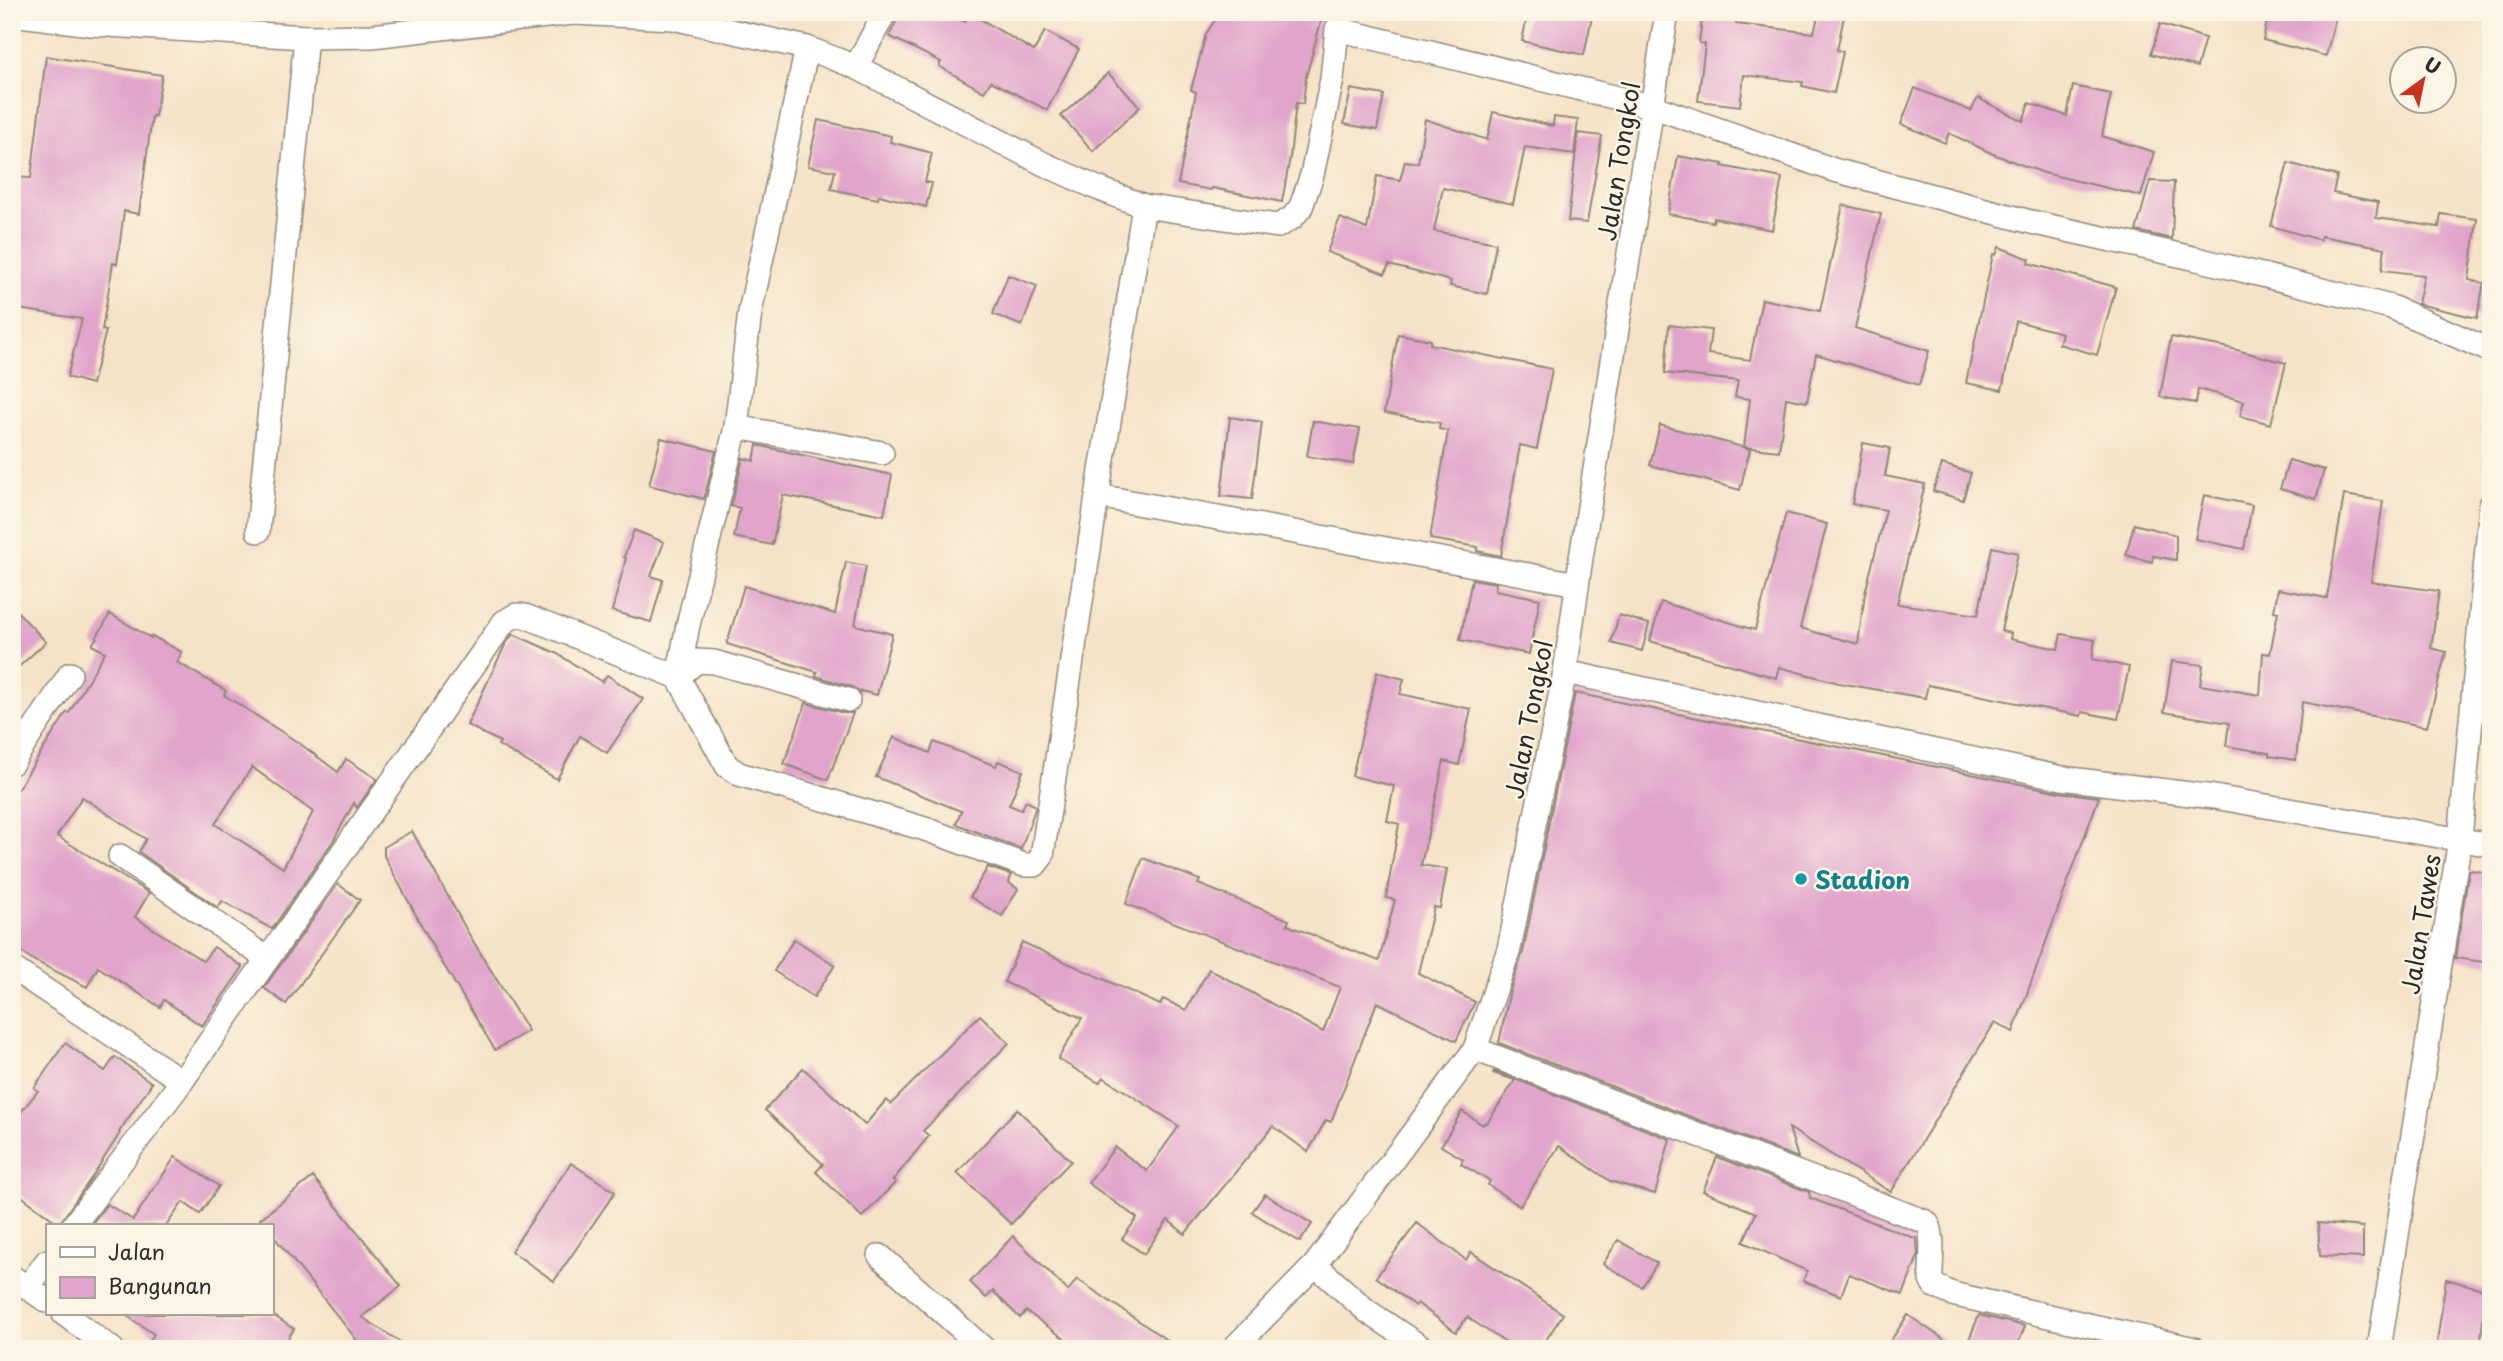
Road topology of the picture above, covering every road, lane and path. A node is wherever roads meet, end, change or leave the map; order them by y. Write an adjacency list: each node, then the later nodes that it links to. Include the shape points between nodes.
1 (885, 12): 9 (street)
2 (1667, 12): 10 (street, Jalan Tongkol)
3 (573, 13): 7 (street, via 372,36); 8 (street, via 673,18)
4 (12, 14): 5 (street)
5 (92, 18): 7 (street)
6 (1336, 21): 10 (street); 11 (street, via 1332,79 1312,175 1301,207 1292,218 1278,226)
7 (306, 37): 17 (street)
8 (807, 48): 9 (street); 13 (street, via 750,312)
9 (856, 67): 11 (street, via 1044,164)
10 (1654, 107): 12 (street, via 1834,170 2391,307); 18 (street, Jalan Tongkol)
11 (1144, 206): 15 (street)
12 (2491, 351)
13 (736, 427): 14 (street); 21 (street)
14 (881, 453)
15 (1098, 496): 18 (street); 21 (street, via 1042,856 1035,865 738,774 727,766)
16 (2491, 505): 24 (street, Jalan Tawes)
17 (258, 531)
18 (1577, 584): 19 (street, Jalan Tongkol)
19 (1565, 672): 24 (street, via 2062,778 2214,797); 29 (street, Jalan Tongkol, via 1509,950)
20 (70, 674): 23 (street)
21 (678, 677): 22 (street, via 696,661 714,662); 27 (street, via 525,616 503,622)
22 (848, 700)
23 (12, 763)
24 (2460, 839): 25 (street); 43 (street, Jalan Tawes)
25 (2491, 845)
26 (120, 856): 27 (street)
27 (266, 958): 30 (street)
28 (12, 968): 30 (street)
29 (1475, 1049): 34 (street, Jalan Tongkol); 42 (street, via 1926,1222 1932,1234 1931,1280 1940,1290)
30 (182, 1081): 31 (street)
31 (75, 1224)
32 (880, 1256): 39 (street)
33 (46, 1262): 35 (street)
34 (1315, 1265): 40 (street, Jalan Tongkol); 41 (street, via 1367,1311)
35 (20, 1282): 36 (street)
36 (46, 1300)
37 (67, 1316): 38 (street)
38 (113, 1349)
39 (984, 1349)
40 (1233, 1349)
41 (1424, 1349)
42 (2194, 1349)
43 (2379, 1349)

